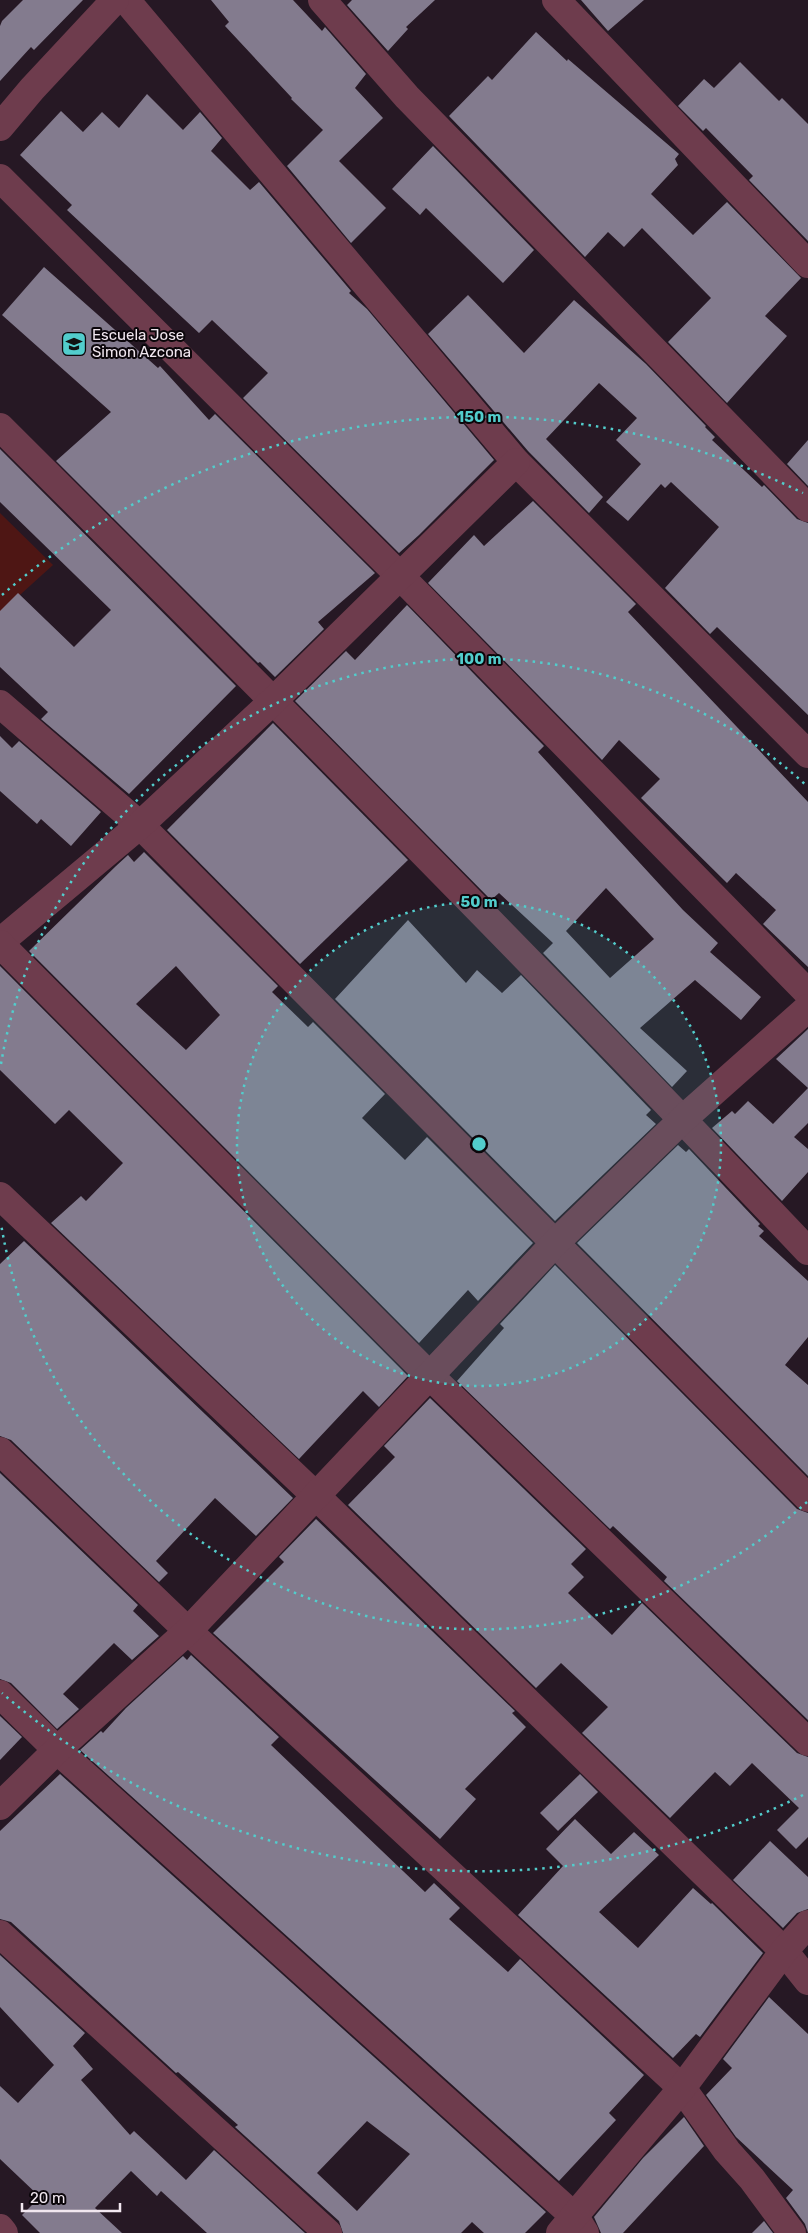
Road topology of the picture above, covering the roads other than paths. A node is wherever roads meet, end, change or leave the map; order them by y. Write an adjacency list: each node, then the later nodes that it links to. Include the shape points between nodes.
1 (115, 0): 5 (street)
2 (126, 0): 9 (street)
3 (322, 0): 10 (street, via 407,97)
4 (556, 0): 7 (street)
5 (0, 127)
6 (0, 178): 11 (street)
7 (808, 264)
8 (0, 427): 12 (street)
9 (516, 462): 11 (street); 14 (street)
10 (808, 508)
11 (400, 576): 12 (street); 17 (street)
12 (274, 700): 15 (street); 19 (street)
13 (0, 704): 15 (street)
14 (808, 754)
15 (140, 825): 16 (street); 21 (street)
16 (0, 943): 23 (street)
17 (808, 992)
18 (808, 1008): 19 (street)
19 (683, 1119): 21 (street); 22 (street)
20 (0, 1196): 25 (street)
21 (554, 1244): 23 (street); 26 (street)
22 (808, 1251)
23 (429, 1375): 25 (street); 29 (street)
24 (0, 1451): 27 (street)
25 (317, 1497): 27 (street); 34 (street)
26 (808, 1498)
27 (188, 1631): 30 (street); 36 (street)
28 (0, 1694): 30 (street)
29 (808, 1742)
30 (57, 1750): 31 (street); 38 (street)
31 (0, 1806)
32 (808, 1924): 34 (street)
33 (0, 1934): 40 (street)
34 (784, 1951): 35 (street); 36 (street)
35 (808, 1981)
36 (682, 2088): 38 (street); 41 (street)
37 (0, 2228): 39 (street)
38 (573, 2228)
39 (4, 2233)
40 (328, 2233)
41 (792, 2233)

